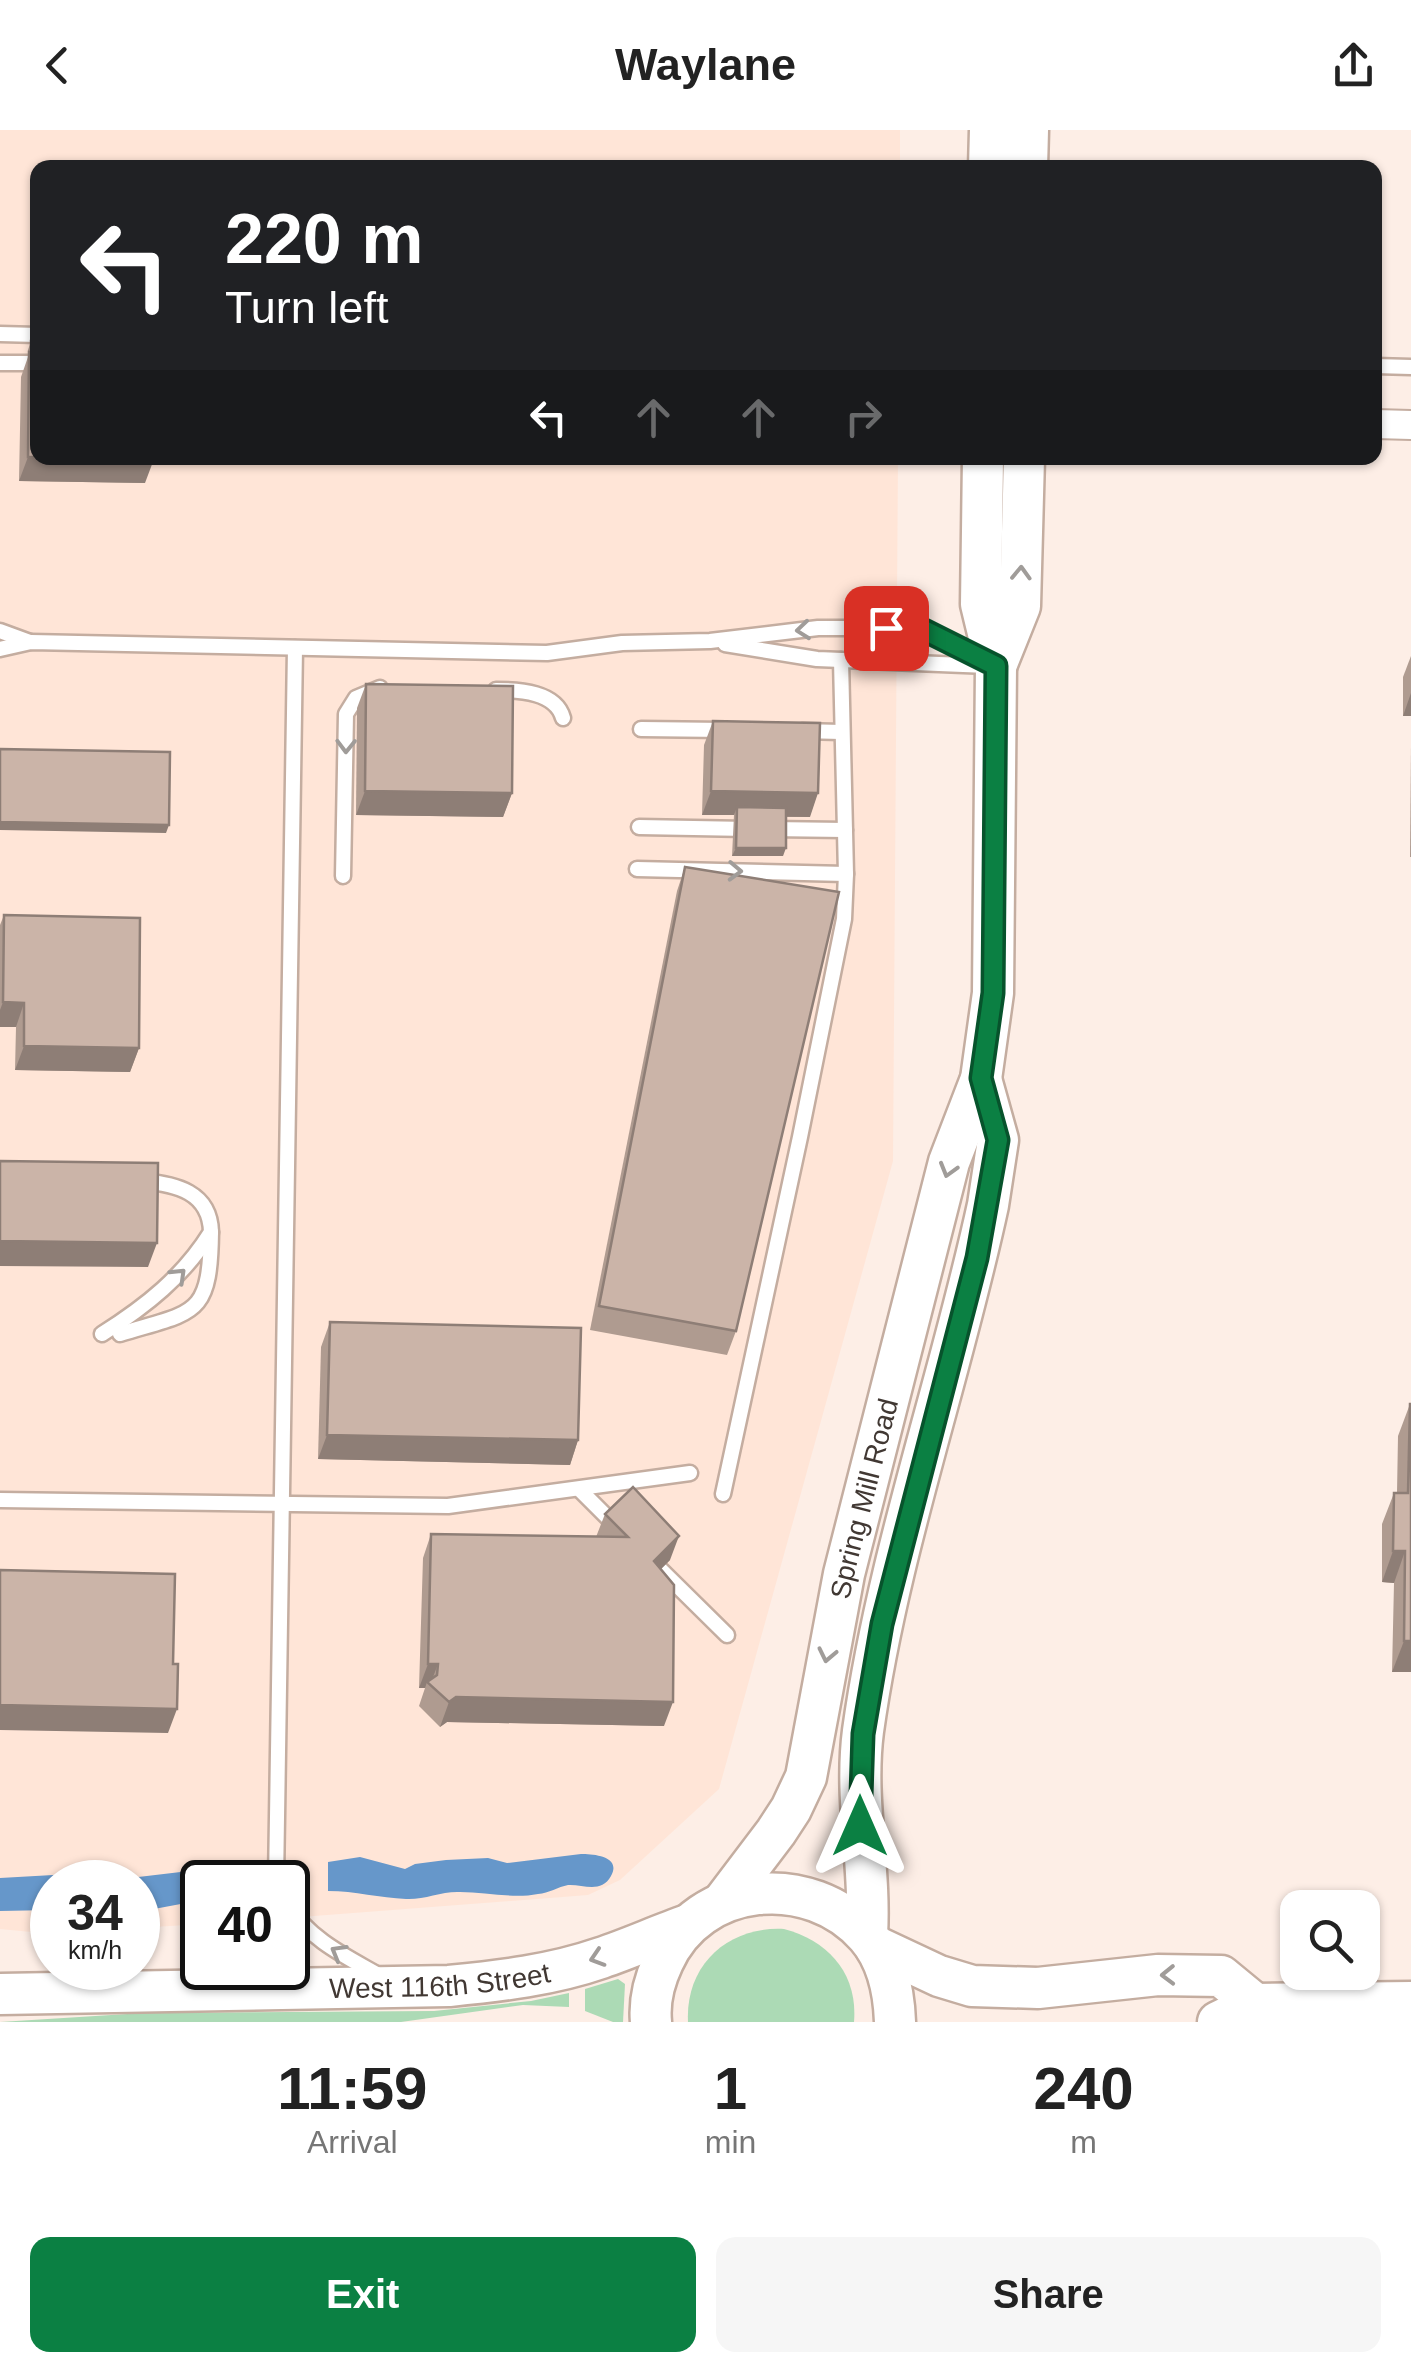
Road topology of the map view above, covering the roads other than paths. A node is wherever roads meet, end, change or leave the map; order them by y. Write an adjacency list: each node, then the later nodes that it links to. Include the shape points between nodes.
1 (990, 130): 3 (street)
2 (1028, 130): 4 (street)
3 (989, 160)
4 (1028, 160)
5 (0, 334): 6 (lane)
6 (30, 334)
7 (0, 363): 8 (lane)
8 (30, 364)
9 (1382, 366): 10 (lane)
10 (1411, 367)
11 (1382, 424): 12 (street)
12 (1411, 425)
13 (983, 465): 21 (street, Spring Mill Road, via 982,604)
14 (1024, 465): 21 (street, Spring Mill Road, one-way to 14, via 1020,606)
15 (0, 631): 17 (lane)
16 (710, 641): 18 (lane, via 547,653); 20 (lane); 21 (lane, one-way to 16, via 920,628 818,628)
17 (31, 642): 18 (lane); 19 (lane)
18 (295, 648): 43 (lane)
19 (0, 649)
20 (842, 660): 21 (lane); 28 (lane)
21 (996, 666): 34 (street, Spring Mill Road, via 993,993)
22 (396, 688): 33 (lane, one-way to 33, via 365,692 346,714)
23 (472, 690): 24 (lane, via 552,699)
24 (563, 718)
25 (641, 729): 26 (lane)
26 (750, 730)
27 (786, 731): 28 (lane)
28 (840, 732): 30 (lane)
29 (639, 826): 30 (lane)
30 (845, 830): 32 (lane)
31 (637, 869): 32 (lane, one-way to 32)
32 (846, 874): 41 (lane, via 844,919)
33 (342, 876)
34 (981, 1078): 48 (street, Spring Mill Road, one-way to 48, via 949,1162 844,1574 806,1776 784,1820); 51 (street, Spring Mill Road, via 998,1140 988,1205 882,1624 863,1734 860,1808)
35 (117, 1180): 36 (lane, via 190,1191 204,1205)
36 (211, 1232): 37 (lane, one-way to 36, via 146,1306 190,1265); 38 (lane, via 204,1296 185,1314)
37 (102, 1334)
38 (120, 1334)
39 (690, 1473): 40 (lane)
40 (580, 1490): 43 (lane, via 448,1506); 44 (lane)
41 (723, 1494)
42 (0, 1500): 43 (lane)
43 (282, 1506): 47 (lane)
44 (620, 1530)
45 (647, 1556): 46 (lane)
46 (728, 1635)
47 (276, 1860)
48 (723, 1902): 49 (street); 51 (street, via 753,1893 816,1899 844,1914)
49 (688, 1925): 52 (street, West 116th Street, one-way to 52, via 599,1958 514,1979); 56 (street, via 655,1980)
50 (310, 1934): 52 (lane, one-way to 50)
51 (871, 1941): 55 (street, one-way to 51, via 1221,1976 972,1986); 57 (street, via 887,1969)
52 (398, 1987): 53 (street, West 116th Street, via 196,1982)
53 (0, 1994)
54 (1411, 2002): 55 (street)
55 (1255, 2004): 58 (street)
56 (652, 2022)
57 (895, 2022)
58 (1218, 2022)

